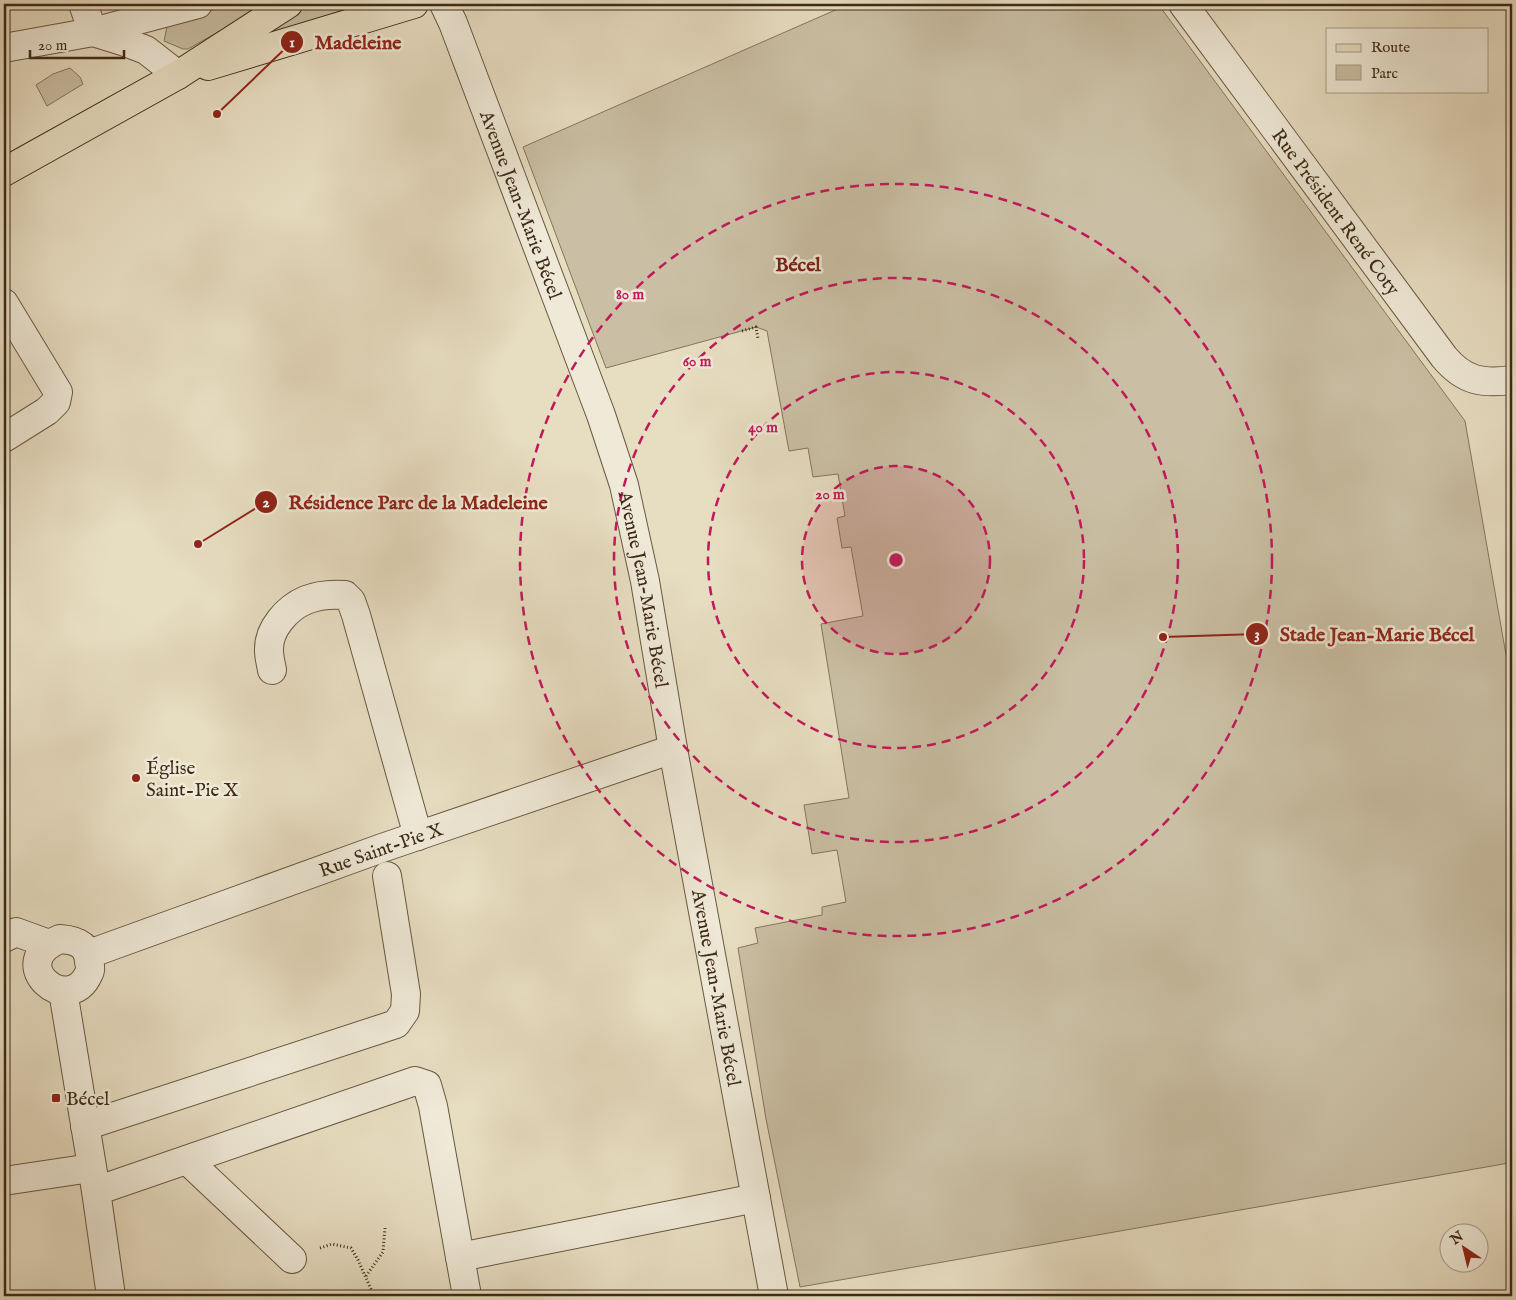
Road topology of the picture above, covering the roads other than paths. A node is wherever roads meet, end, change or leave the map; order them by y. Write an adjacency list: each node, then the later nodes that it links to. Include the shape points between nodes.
1 (83, 4): 7 (street)
2 (198, 4): 7 (street)
3 (288, 4): 9 (main road)
4 (414, 4): 9 (main road)
5 (444, 4): 15 (street, Avenue Jean-Marie Bécel, via 601,415 624,485 645,581)
6 (1183, 4): 12 (street, Rue Président René Coty, via 1444,358 1464,375 1479,381)
7 (93, 32): 8 (street); 9 (street, via 146,50)
8 (4, 48)
9 (178, 75): 10 (main road)
10 (4, 172)
11 (4, 303): 13 (street, via 58,392 56,402 47,411)
12 (1512, 380)
13 (4, 438)
14 (272, 670): 16 (street, via 268,650 272,634 280,619 291,609 320,596 345,595 351,601)
15 (673, 749): 16 (street, Rue Saint-Pie X); 27 (street, Avenue Jean-Marie Bécel)
16 (418, 836): 20 (street, Rue Saint-Pie X)
17 (387, 876): 23 (street, via 406,994 405,1011 396,1024)
18 (4, 938): 21 (street, via 16,932)
19 (4, 947): 21 (street, via 16,957)
20 (89, 954): 21 (street, via 73,940 60,939); 22 (street, via 90,972 80,986)
21 (43, 955): 22 (street, via 42,979 51,988)
22 (63, 991): 23 (street)
23 (85, 1126): 25 (street)
24 (187, 1160): 25 (street); 28 (street, via 415,1081 427,1085); 29 (street)
25 (94, 1179): 26 (street); 30 (street)
26 (4, 1181)
27 (756, 1198): 28 (street); 32 (street, Avenue Jean-Marie Bécel)
28 (460, 1257): 31 (street)
29 (292, 1259)
30 (111, 1296)
31 (467, 1296)
32 (774, 1296)

